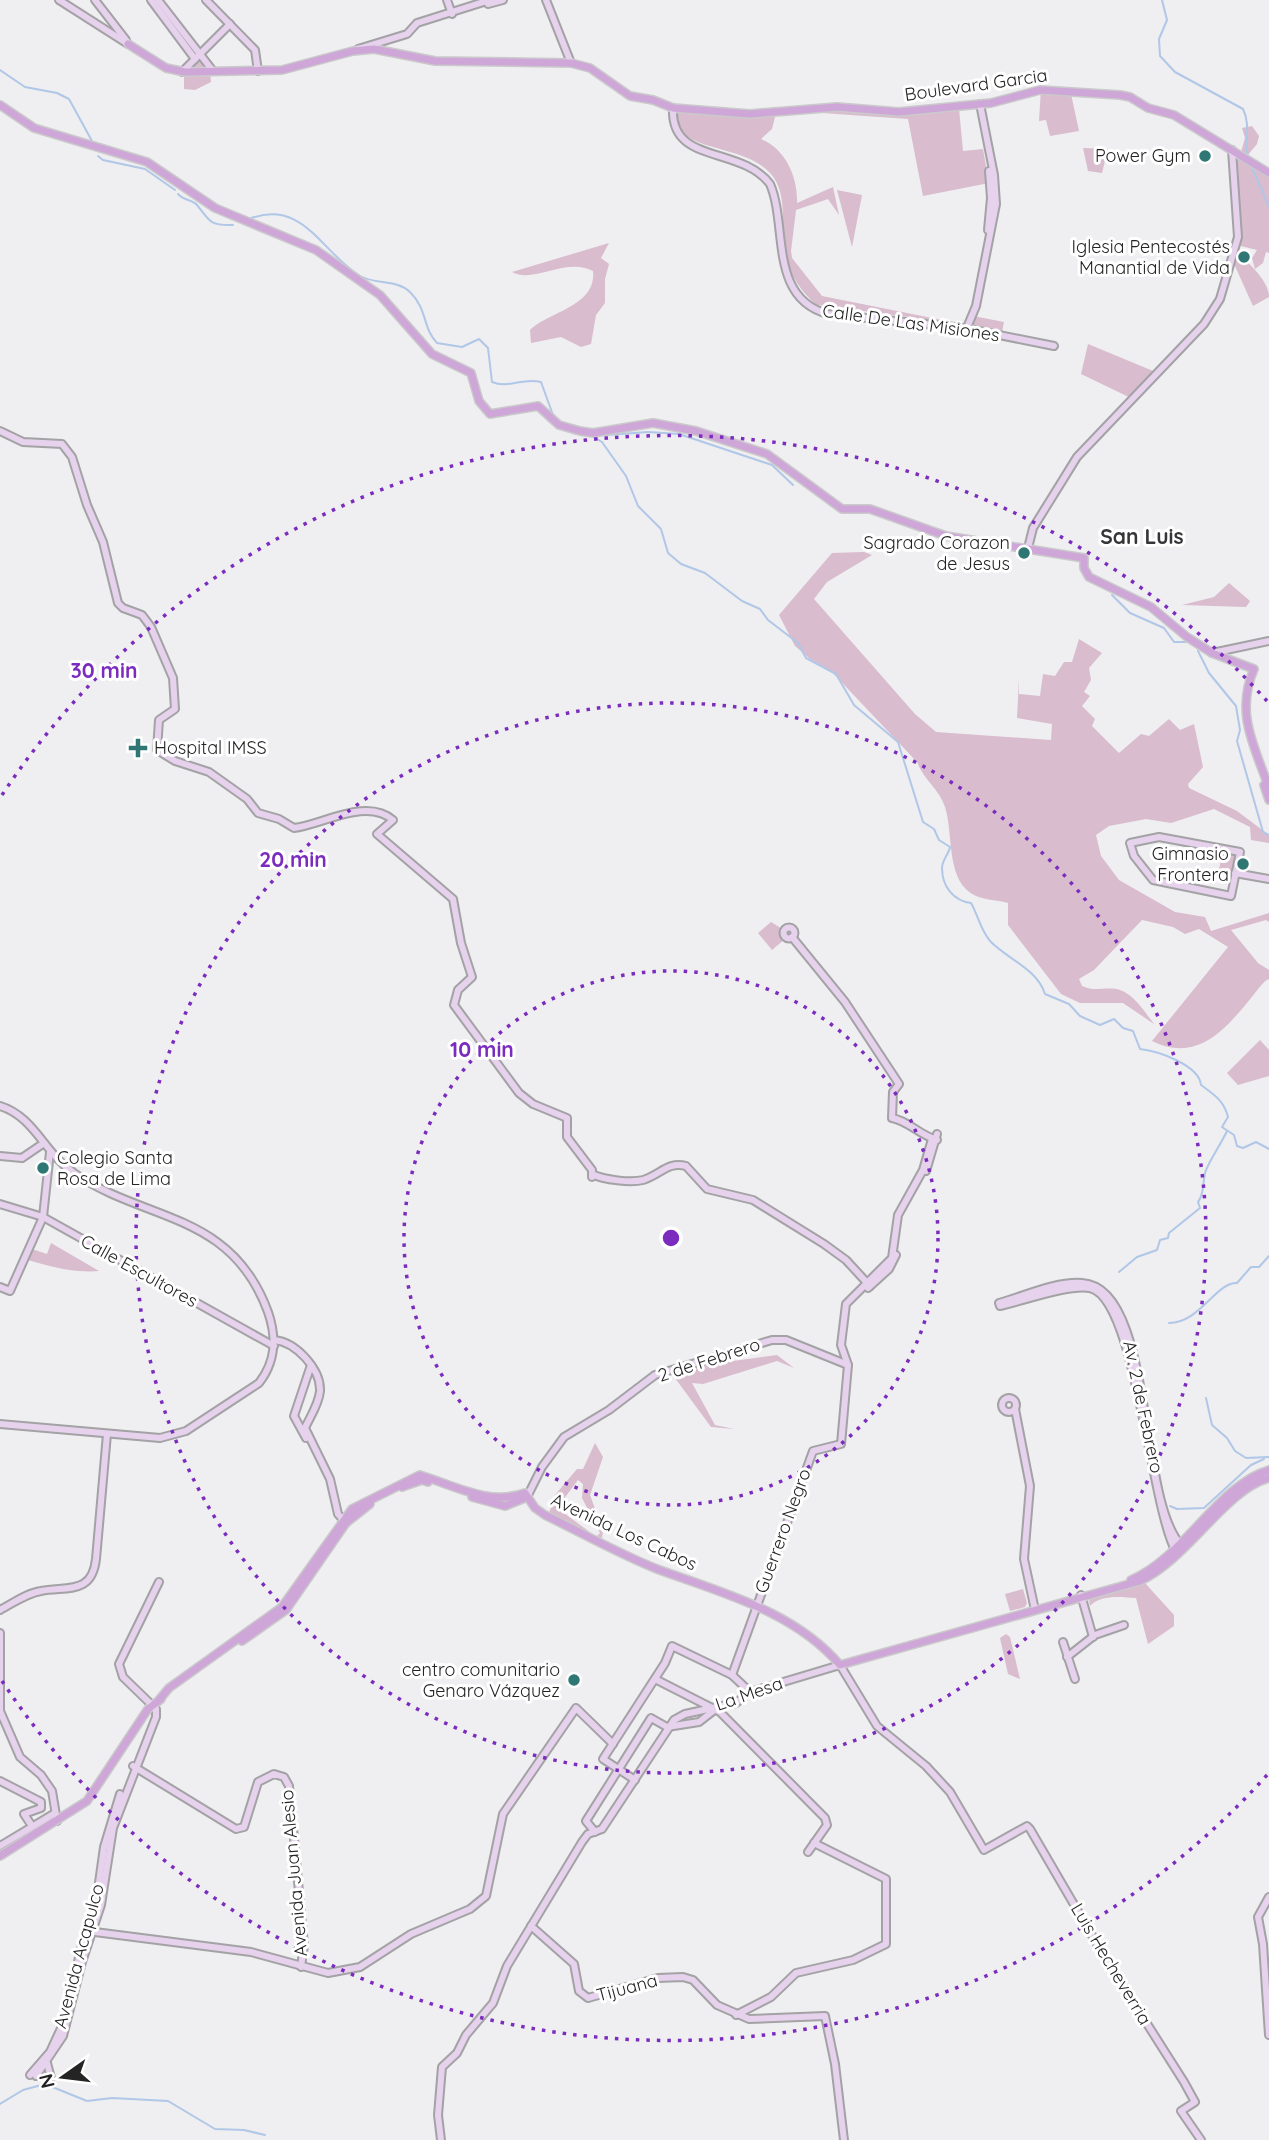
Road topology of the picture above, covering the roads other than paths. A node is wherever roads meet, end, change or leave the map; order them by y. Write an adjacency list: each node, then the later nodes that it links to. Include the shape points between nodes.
1 (59, 0): 12 (street)
2 (95, 0): 12 (street)
3 (151, 0): 14 (street)
4 (158, 0): 14 (street)
5 (206, 0): 11 (street)
6 (447, 0): 10 (street)
7 (490, 0): 10 (street)
8 (503, 0): 10 (street)
9 (546, 0): 15 (street)
10 (449, 13): 13 (street)
11 (230, 24): 14 (street); 17 (street, via 255,50)
12 (126, 41): 18 (main road, via 166,68)
13 (353, 51): 15 (main road, via 388,50 435,61); 17 (main road, via 289,69)
14 (197, 57): 16 (street); 18 (street)
15 (571, 62): 21 (main road, Boulevard Garcia, via 590,68 630,96)
16 (213, 71): 17 (main road); 18 (main road)
17 (258, 71)
18 (182, 72)
19 (978, 104): 21 (main road, Boulevard Garcia, via 899,112 834,107 750,114); 22 (main road, Boulevard Garcia, via 1040,90 1124,96 1177,117); 24 (street, via 996,204 978,297)
20 (0, 106): 27 (main road, via 34,128 147,162 215,208 316,250 380,295 432,354 471,373 479,401 490,414 538,407 561,426 587,432 653,424 696,431 767,454 842,509 870,509 943,536)
21 (674, 108): 24 (street, Calle De Las Misiones, via 673,125 682,141 745,163 770,184 783,262 799,295 812,308 828,314)
22 (1232, 150): 23 (main road, Boulevard Garcia); 27 (street, via 1238,237 1218,304 1077,457 1033,528)
23 (1269, 173)
24 (965, 328): 25 (street, Calle De Las Misiones)
25 (1054, 346)
26 (0, 430): 45 (street, via 23,442 62,444 72,457 86,506 103,542 118,603 147,620 173,678 175,709 159,720 156,748 175,761 209,772 247,799 258,813 294,828 338,814 386,814 393,820 377,834 453,899 472,977 452,1002 519,1093 567,1118 567,1137 592,1175 635,1181 670,1165 686,1166 707,1189 753,1200 833,1250)
27 (1028, 548): 29 (main road, via 1084,558 1089,577 1151,607)
28 (1269, 641): 29 (street)
29 (1212, 653): 30 (main road, via 1252,668)
30 (1246, 686): 31 (main road, via 1245,713); 32 (main road, via 1241,709)
31 (1269, 788)
32 (1269, 800)
33 (1235, 873): 33 (street, via 1240,852 1159,837 1130,843 1134,856 1155,882 1231,896); 34 (street)
34 (1269, 879)
35 (792, 937): 37 (street, via 849,1006 898,1084 891,1118)
36 (0, 1106): 39 (street, via 15,1110)
37 (918, 1132): 38 (street); 42 (street)
38 (934, 1139): 42 (street); 46 (street, via 924,1175 901,1216 896,1259)
39 (44, 1143): 40 (street); 41 (street, via 22,1158)
40 (50, 1152): 44 (street); 50 (street, via 88,1182 178,1218 220,1246 255,1286)
41 (0, 1156)
42 (927, 1156): 46 (street, via 898,1215 891,1258)
43 (0, 1204): 44 (street, Calle Escultores)
44 (43, 1217): 47 (street, via 10,1291); 50 (street, Calle Escultores)
45 (862, 1277): 46 (street); 48 (street)
46 (871, 1284): 48 (street)
47 (0, 1287)
48 (860, 1290): 52 (street, via 846,1304 843,1318 841,1345)
49 (1000, 1304): 61 (street, Av. 2 de Febrero, via 1081,1282 1100,1287 1112,1298 1134,1355 1163,1500)
50 (274, 1343): 51 (street, Calle Escultores, via 285,1342); 56 (street, via 269,1370 259,1383 186,1431 160,1438)
51 (310, 1365): 55 (street, via 294,1416); 55 (street, via 317,1375 319,1395)
52 (848, 1365): 59 (street, 2 de Febrero, via 786,1340 772,1339 656,1375 564,1437); 64 (street, Guerrero Negro, via 840,1446 813,1451)
53 (1011, 1410): 65 (street, via 1026,1483 1024,1559)
54 (0, 1424): 56 (street)
55 (303, 1430): 60 (street, via 330,1479 335,1509)
56 (107, 1434): 66 (street, via 92,1576 77,1588 38,1591)
57 (1269, 1471): 61 (main road, via 1242,1484)
58 (1269, 1478): 61 (main road, via 1248,1487)
59 (528, 1493): 60 (main road, via 519,1503 494,1505 422,1480); 64 (main road, Avenida Los Cabos, via 545,1516 656,1568)
60 (344, 1521): 73 (main road, via 286,1610)
61 (1180, 1550): 63 (main road, via 1126,1584)
62 (159, 1582): 73 (street, via 119,1664 123,1677)
63 (1083, 1596): 65 (main road); 68 (street, via 1093,1634 1068,1654)
64 (756, 1606): 69 (main road, Avenida Los Cabos, via 804,1631); 70 (street, Guerrero Negro)
65 (1033, 1609): 69 (main road)
66 (0, 1610)
67 (0, 1633): 75 (street)
68 (1064, 1642)
69 (840, 1665): 72 (street, La Mesa); 99 (street, Luis Hecheverria, via 877,1726 936,1776 984,1850 1027,1826 1195,2102 1181,2110)
70 (732, 1675): 71 (street, via 672,1646); 72 (street)
71 (655, 1679): 74 (street); 77 (street)
72 (750, 1692): 74 (street, La Mesa, via 736,1703)
73 (156, 1706): 78 (street, Avenida Acapulco); 82 (main road, via 87,1801)
74 (714, 1708): 76 (street, via 699,1722); 85 (street, via 827,1823)
75 (0, 1711): 82 (street, via 20,1758 52,1791)
76 (667, 1727): 79 (street, via 651,1718); 80 (street)
77 (613, 1744): 79 (street, via 603,1759); 92 (street, via 576,1708 503,1814 486,1896 470,1909 360,1966 328,1973)
78 (133, 1766): 91 (street, Avenida Acapulco, via 108,1828); 92 (street, Avenida Juan Alesio, via 236,1829 248,1820 262,1778 284,1777 289,1786 304,1945)
79 (618, 1769): 80 (street); 84 (street, via 586,1821)
80 (635, 1780): 84 (street, via 602,1829)
81 (0, 1781): 83 (street, via 37,1798 42,1805 24,1814)
82 (56, 1817): 83 (street); 88 (main road)
83 (32, 1826): 86 (street)
84 (595, 1832): 90 (street, via 586,1835)
85 (814, 1843): 87 (street); 93 (street, via 884,1878 888,1884 886,1944 853,1960 796,1973 771,1997)
86 (0, 1846)
87 (808, 1852)
88 (0, 1856)
89 (1269, 1898): 94 (street, via 1258,1917)
90 (531, 1926): 93 (street, Tijuana, via 574,1964 585,1997 599,1997 658,1978 684,1977); 97 (street, via 486,2013 442,2067)
91 (90, 1932): 92 (street, via 251,1952); 95 (street, Avenida Acapulco, via 63,2036); 95 (street, Avenida Acapulco, via 59,2035 33,2076)
92 (301, 1967)
93 (736, 2015): 98 (street, via 752,2020 825,2016)
94 (1269, 2035)
95 (47, 2063): 96 (street)
96 (51, 2078)
97 (441, 2140)
98 (844, 2140)
99 (1200, 2140)

